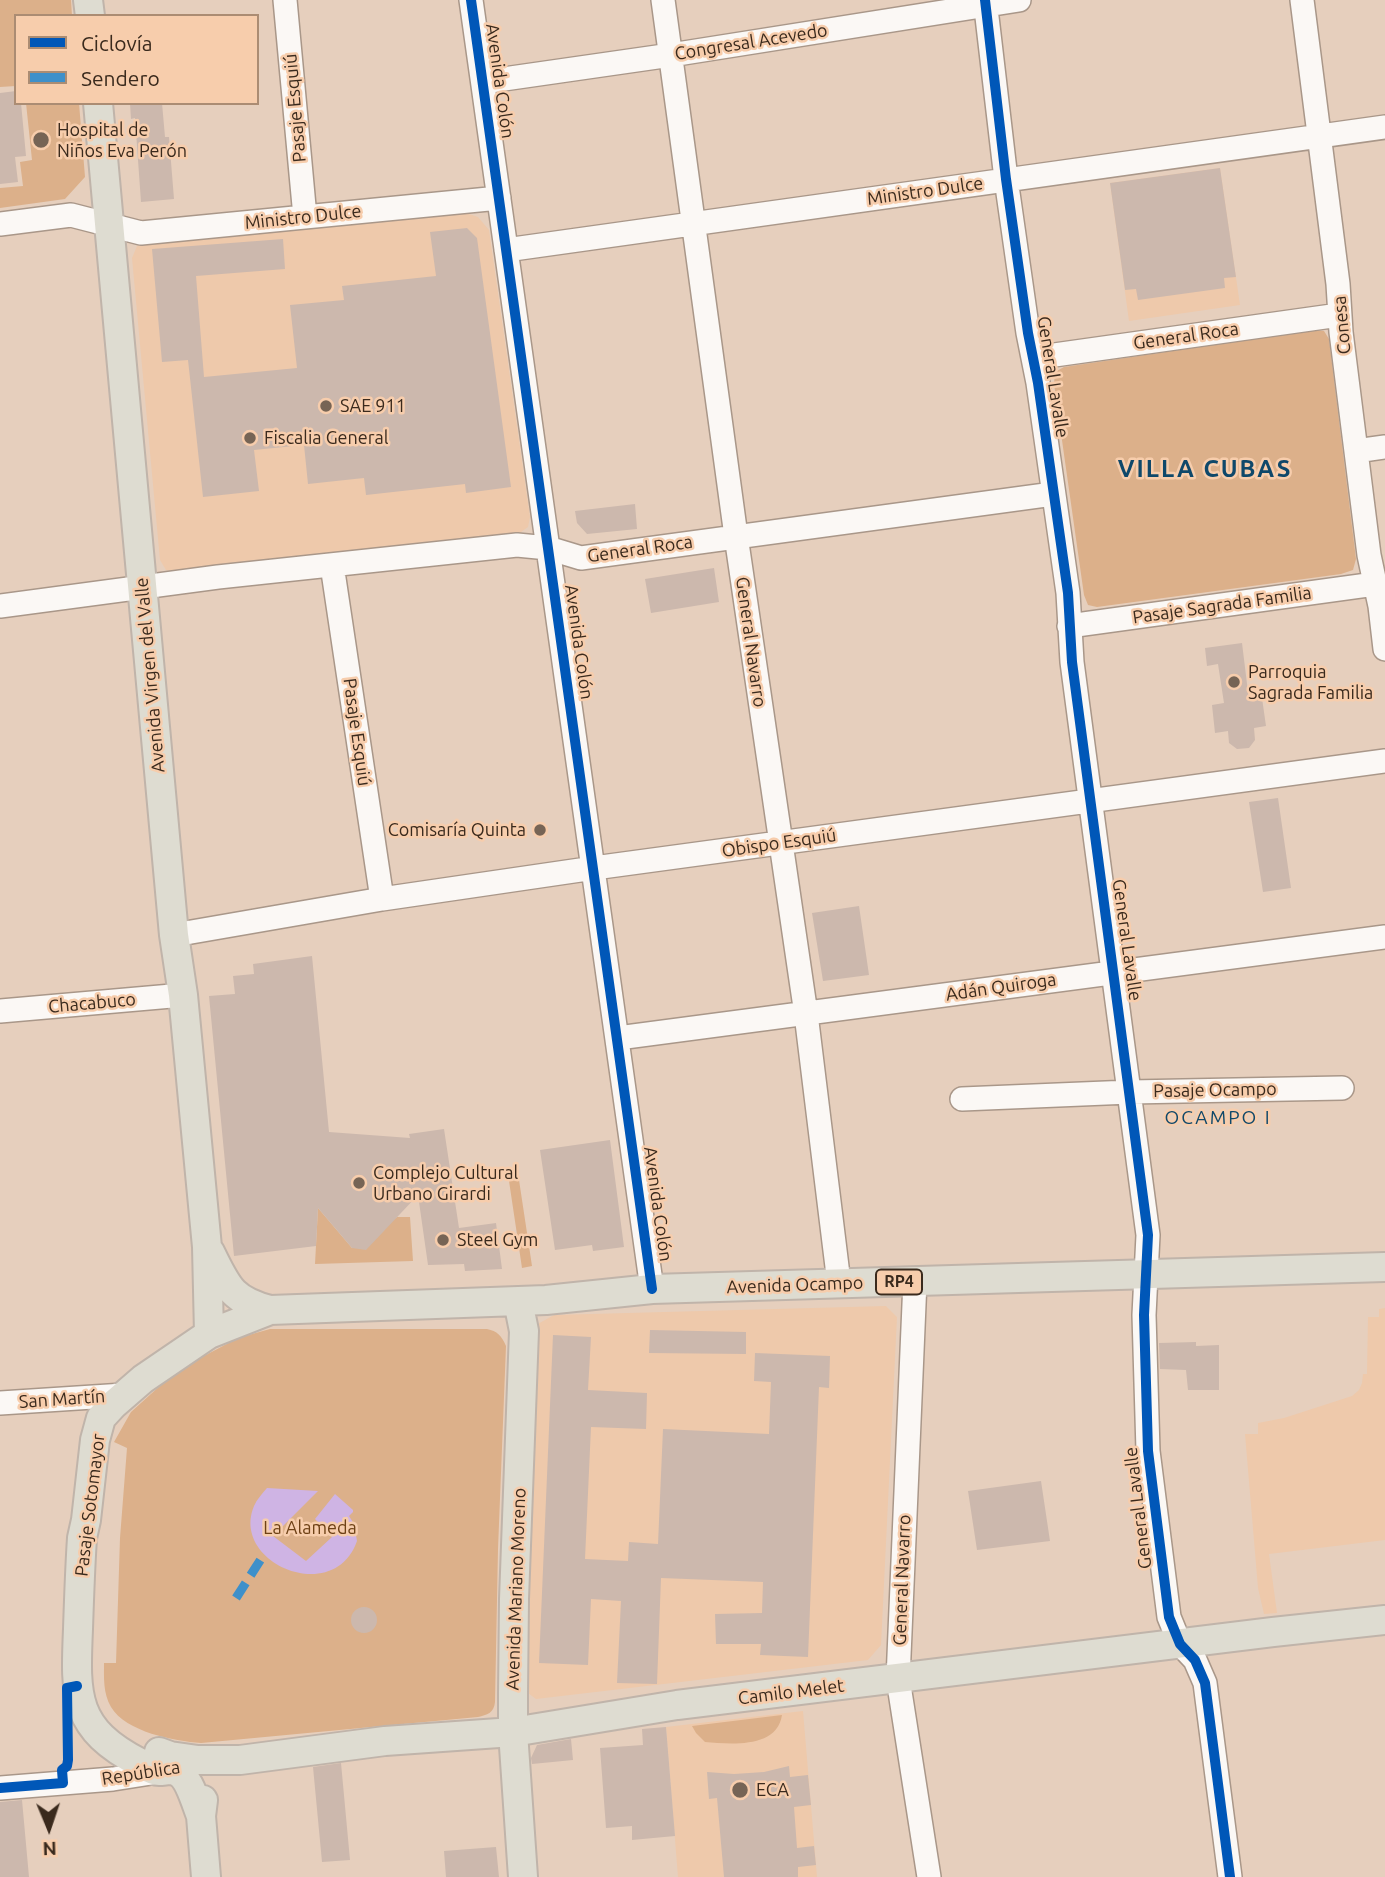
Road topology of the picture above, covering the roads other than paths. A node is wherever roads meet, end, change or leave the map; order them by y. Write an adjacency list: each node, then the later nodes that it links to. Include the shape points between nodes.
1 (285, 0): 14 (street, Pasaje Esquiú)
2 (471, 0): 8 (street, Avenida Colón)
3 (663, 0): 7 (street, General Navarro)
4 (1019, 0): 6 (street, Congresal Acevedo)
5 (1302, 0): 11 (street, Conesa)
6 (985, 2): 7 (street, Congresal Acevedo); 12 (street, General Lavalle)
7 (671, 55): 8 (street, Congresal Acevedo); 17 (street, General Navarro)
8 (483, 82): 13 (street, Avenida Colón)
9 (98, 105): 16 (main road, Avenida Virgen del Valle)
10 (1385, 127): 11 (street, Ministro Dulce)
11 (1321, 136): 12 (street, Ministro Dulce); 19 (street, Conesa)
12 (1006, 179): 17 (street, Ministro Dulce); 20 (street, General Lavalle)
13 (499, 198): 14 (street, Ministro Dulce); 18 (street, Avenida Colón)
14 (305, 217): 16 (street, Ministro Dulce, via 141,233)
15 (0, 224): 16 (street, Ministro Dulce, via 71,215)
16 (109, 225): 28 (main road, Avenida Virgen del Valle)
17 (693, 225): 18 (street, Ministro Dulce); 24 (street, General Navarro)
18 (506, 250): 25 (street, Avenida Colón)
19 (1339, 314): 20 (street, General Roca); 22 (street, Conesa)
20 (1033, 358): 23 (street, General Lavalle)
21 (1385, 447): 22 (street)
22 (1356, 451): 27 (street, Conesa)
23 (1053, 494): 24 (street, General Roca); 30 (street, General Lavalle)
24 (736, 536): 25 (street, General Roca, via 581,558); 34 (street, General Navarro)
25 (548, 548): 26 (street, General Roca, via 517,545); 35 (street, Avenida Colón)
26 (332, 565): 28 (street, General Roca); 36 (street, Pasaje Esquiú)
27 (1375, 584): 30 (street, Pasaje Sagrada Familia); 31 (street, Conesa)
28 (143, 586): 29 (street, General Roca); 37 (main road, Avenida Virgen del Valle)
29 (0, 606)
30 (1069, 626): 33 (street, General Lavalle)
31 (1385, 649)
32 (1385, 761): 33 (street, Obispo Esquiú)
33 (1091, 801): 34 (street, Obispo Esquiú); 39 (street, General Lavalle)
34 (780, 843): 35 (street, Obispo Esquiú); 42 (street, General Navarro)
35 (594, 868): 36 (street, Obispo Esquiú); 43 (street, Avenida Colón)
36 (382, 899): 37 (street, Obispo Esquiú)
37 (174, 935): 40 (main road, Avenida Virgen del Valle)
38 (1385, 937): 39 (street, Adán Quiroga)
39 (1114, 972): 42 (street, Adán Quiroga); 45 (street, General Lavalle)
40 (183, 995): 41 (street, Chacabuco); 47 (main road, Avenida Virgen del Valle)
41 (0, 1011)
42 (806, 1014): 43 (street, Adán Quiroga); 51 (street, General Navarro)
43 (618, 1038): 52 (street, Avenida Colón)
44 (1342, 1088): 45 (street, Pasaje Ocampo)
45 (1129, 1092): 46 (street, Pasaje Ocampo); 49 (street, General Lavalle, via 1149,1236)
46 (962, 1099)
47 (208, 1247): 54 (main road, Avenida Virgen del Valle, via 229,1288 253,1306); 55 (main road, Avenida Virgen del Valle)
48 (1385, 1267): 49 (main road, Avenida Ocampo / RP4)
49 (1147, 1275): 50 (main road, Avenida Ocampo / RP4); 59 (street, General Lavalle, via 1148,1451 1169,1617)
50 (915, 1281): 51 (main road, Avenida Ocampo / RP4); 60 (street, General Navarro)
51 (839, 1283): 52 (main road, Avenida Ocampo / RP4)
52 (652, 1289): 53 (main road, Avenida Ocampo / RP4)
53 (518, 1301): 54 (main road, Avenida Ocampo / RP4); 62 (main road, Avenida Mariano Moreno, via 524,1331)
54 (270, 1310): 55 (main road, Avenida Ocampo / RP4)
55 (209, 1334): 56 (main road, Pasaje Sotomayor)
56 (124, 1395): 57 (street, San Martín); 61 (main road, Pasaje Sotomayor, via 101,1418 95,1440 82,1538)
57 (0, 1404)
58 (1385, 1620): 59 (main road, Camilo Melet)
59 (1180, 1644): 60 (main road, Camilo Melet); 69 (street, General Lavalle, via 1195,1660 1205,1684)
60 (898, 1679): 62 (main road, Camilo Melet, via 677,1705); 68 (street, General Navarro)
61 (77, 1686): 63 (main road, via 100,1716 121,1733); 63 (main road, Pasaje Sotomayor, via 80,1707 98,1735 116,1750)
62 (513, 1732): 63 (main road, Camilo Melet, via 385,1741); 67 (main road, Avenida Mariano Moreno)
63 (187, 1765): 64 (street, República, via 113,1779); 65 (main road, via 181,1774); 65 (main road, via 211,1764)
64 (0, 1788)
65 (201, 1816): 66 (main road)
66 (206, 1877)
67 (523, 1877)
68 (929, 1877)
69 (1230, 1877)

